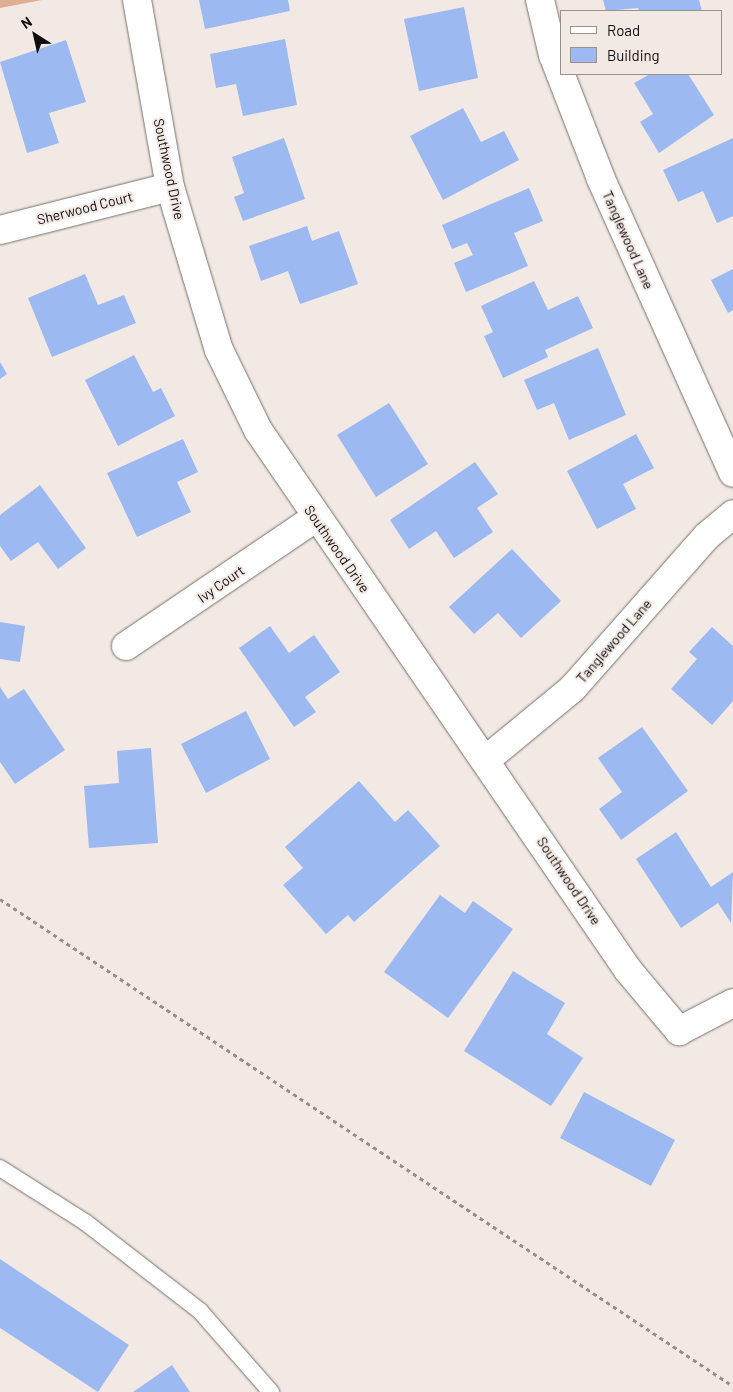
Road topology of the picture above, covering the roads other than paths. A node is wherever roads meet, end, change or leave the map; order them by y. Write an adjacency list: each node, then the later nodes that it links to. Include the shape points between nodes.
1 (137, 0): 5 (street, Southwood Drive)
2 (540, 0): 3 (street, Tanglewood Lane)
3 (560, 73)
4 (561, 75): 7 (street, Tanglewood Lane, via 601,179)
5 (170, 187): 6 (street, Sherwood Court); 9 (street, Southwood Drive, via 219,350 258,430)
6 (0, 230)
7 (733, 472)
8 (733, 514): 11 (street, Tanglewood Lane, via 706,536 572,689)
9 (315, 518): 10 (street, Ivy Court); 11 (street, Southwood Drive)
10 (126, 646)
11 (487, 759): 12 (street, Southwood Drive, via 628,970 679,1031)
12 (733, 1003)
13 (0, 1168): 14 (lane, via 85,1222 200,1311)
14 (271, 1392)

